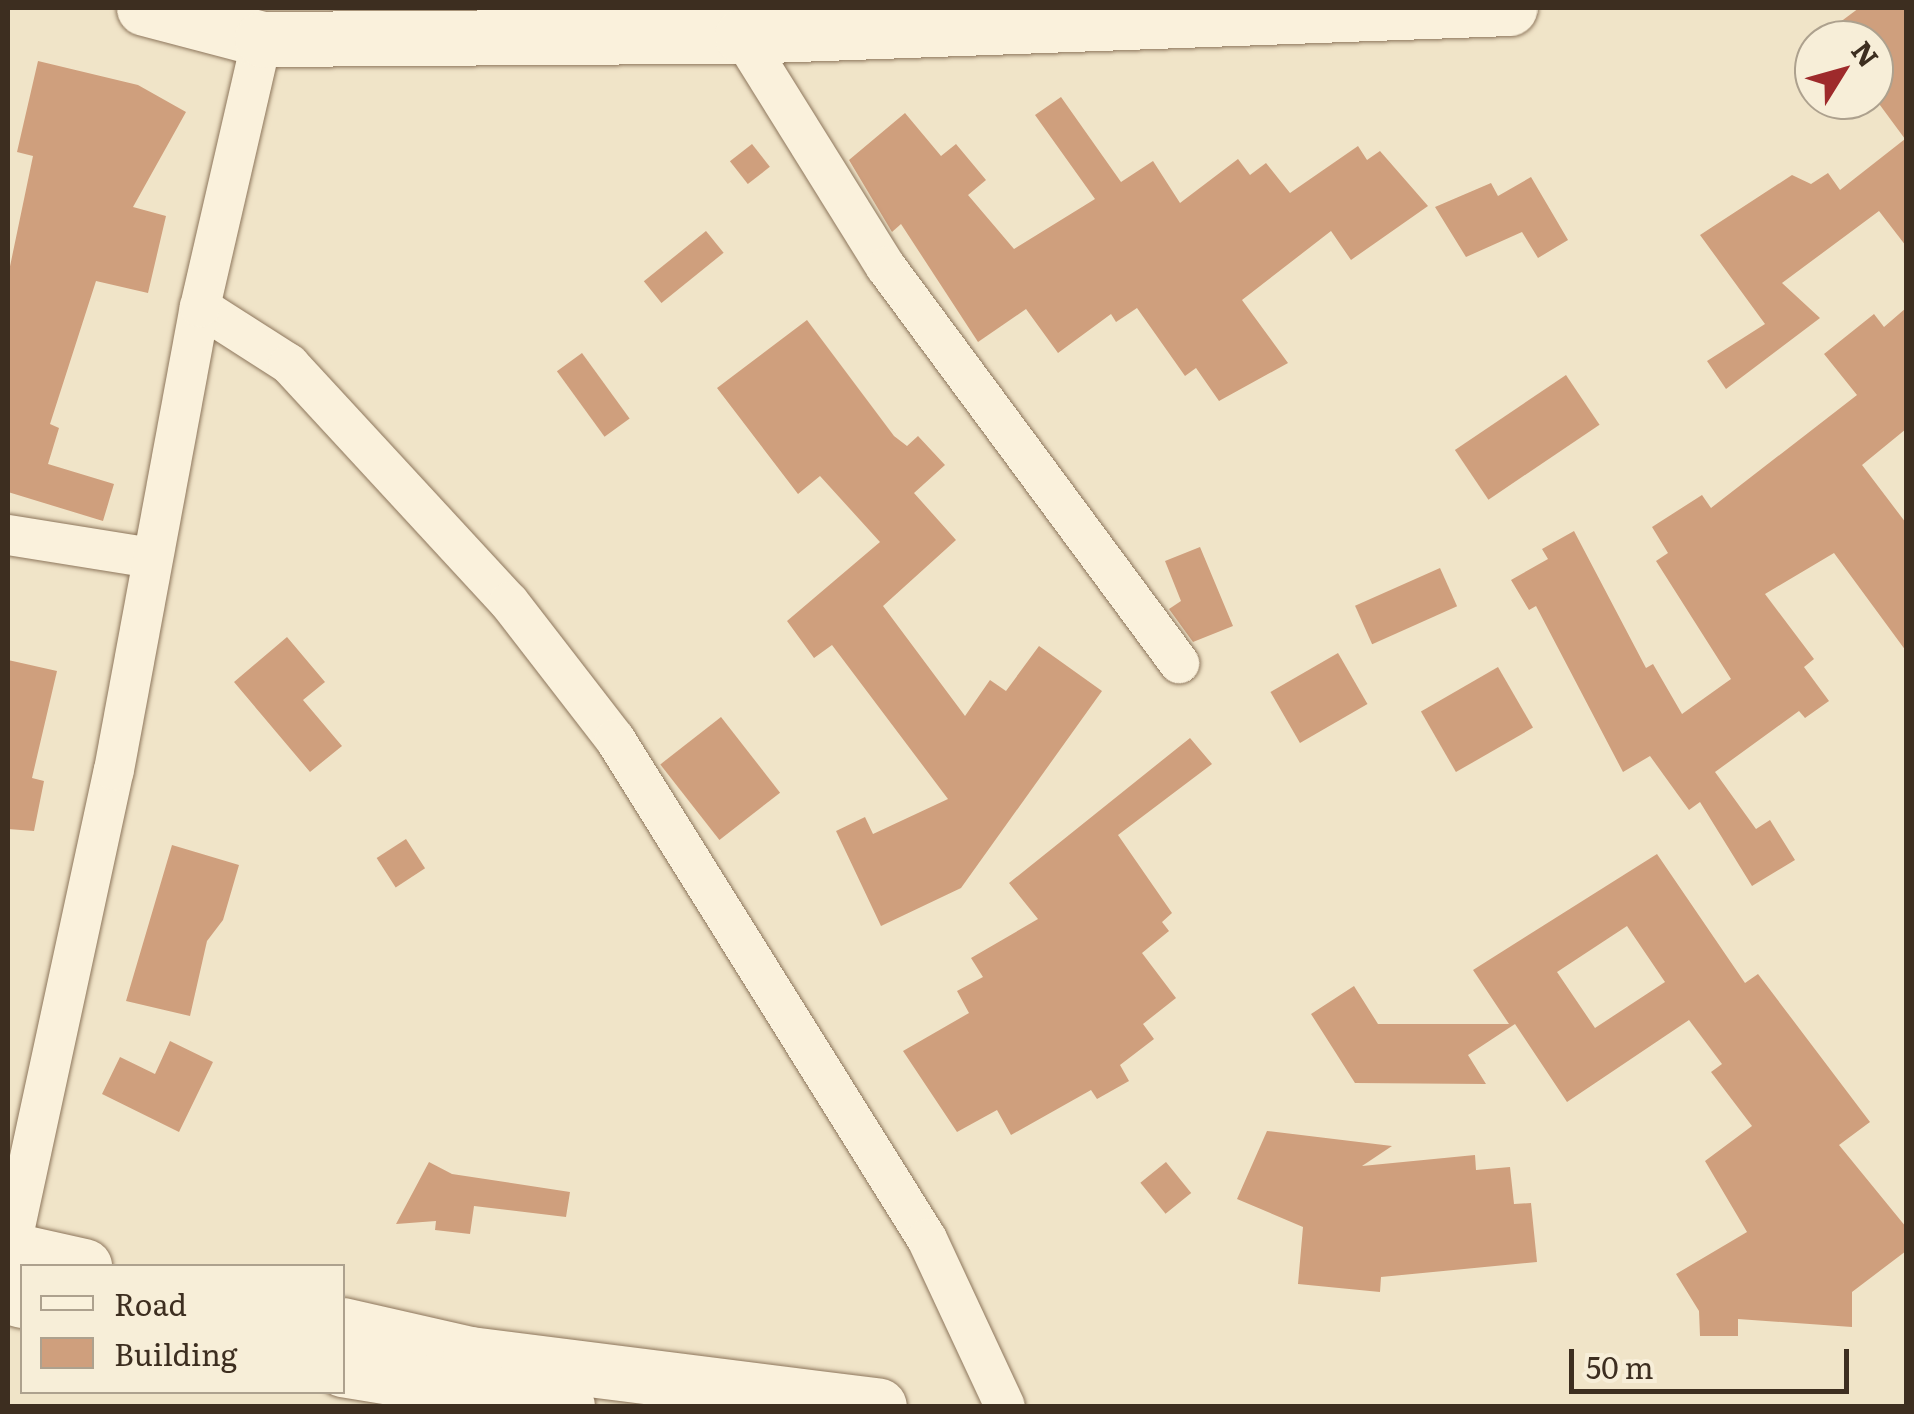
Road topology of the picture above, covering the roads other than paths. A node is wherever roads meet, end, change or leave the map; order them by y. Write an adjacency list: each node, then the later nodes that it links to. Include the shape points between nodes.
1 (144, 8): 4 (street)
2 (1509, 8): 3 (street)
3 (742, 36): 4 (street); 8 (street, via 886,267)
4 (262, 40): 5 (street)
5 (200, 306): 7 (street); 15 (street, via 288,364 509,602 615,739 926,1239)
6 (8, 535): 7 (street)
7 (152, 558): 9 (street)
8 (1179, 663)
9 (12, 1274)
10 (345, 1326): 12 (street)
11 (345, 1369): 13 (street)
12 (675, 1394): 14 (street)
13 (567, 1406)
14 (878, 1406)
15 (1005, 1406)

